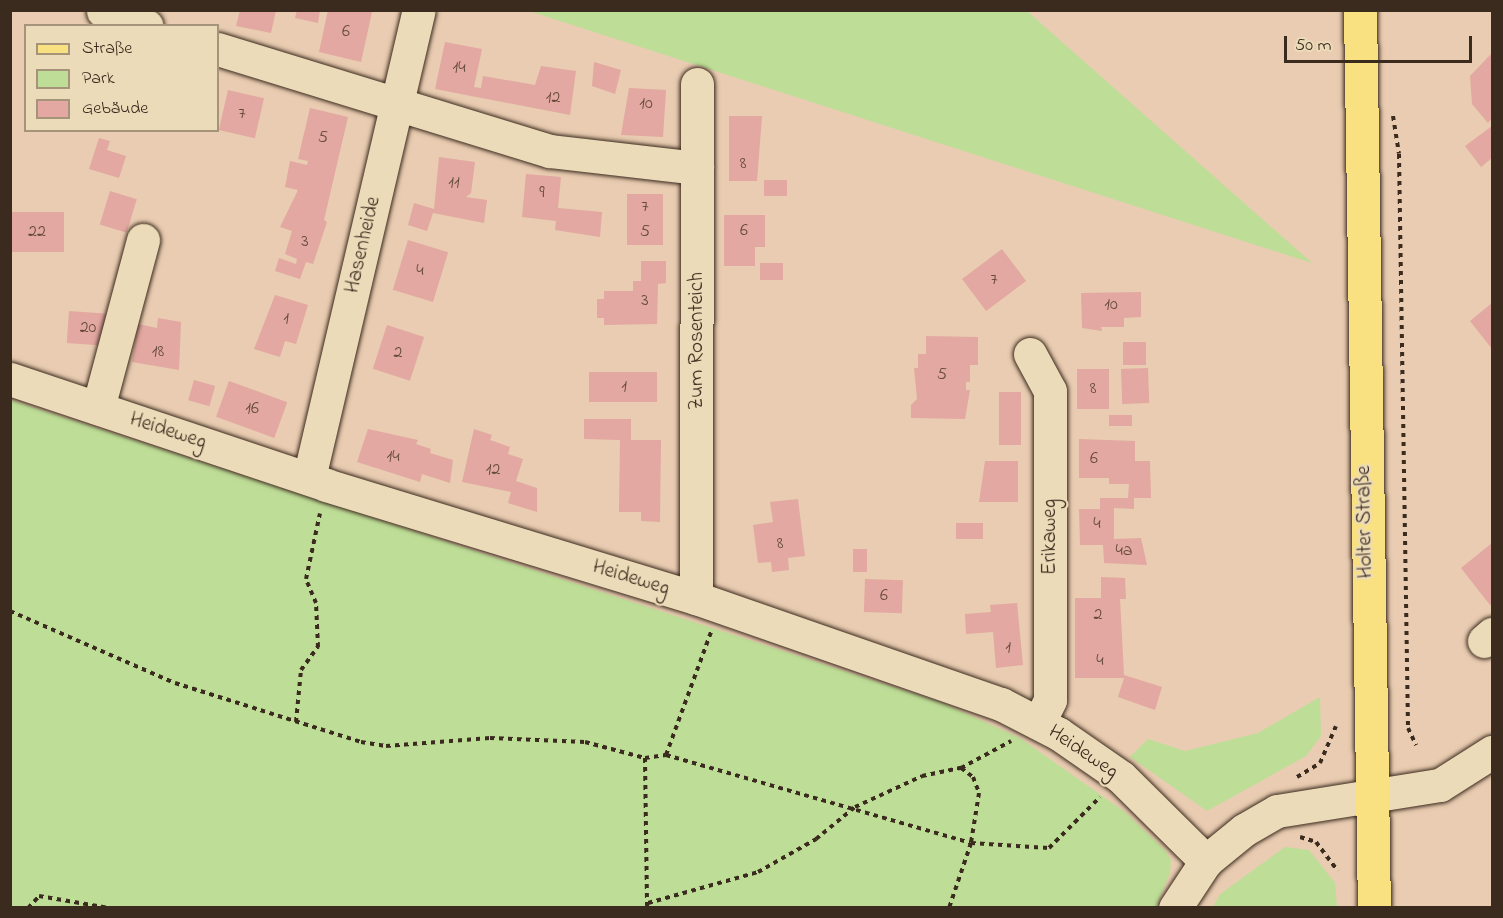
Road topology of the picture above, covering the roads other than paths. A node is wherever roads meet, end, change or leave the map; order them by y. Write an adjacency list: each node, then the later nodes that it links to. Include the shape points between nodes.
1 (1360, 10): 17 (main road, Holter Straße)
2 (103, 11): 4 (street)
3 (418, 12): 7 (street, Hasenheide)
4 (141, 24)
5 (219, 49): 7 (street)
6 (697, 84): 8 (street, Zum Rosenteich)
7 (396, 107): 8 (street, via 550,151); 13 (street, Hasenheide)
8 (697, 168): 14 (street, Zum Rosenteich)
9 (143, 240): 12 (street)
10 (1030, 354): 15 (street, Erikaweg, via 1050,391 1050,700)
11 (10, 379): 12 (street, Heideweg)
12 (98, 408): 13 (street, Heideweg)
13 (317, 481): 14 (street, Heideweg)
14 (708, 602): 15 (street, Heideweg, via 928,677)
15 (1039, 723): 18 (street, Heideweg, via 1120,777)
16 (1492, 752): 17 (street, via 1440,785)
17 (1370, 795): 18 (street, via 1277,811 1244,830); 20 (main road, Holter Straße)
18 (1206, 861): 19 (street)
19 (1175, 908)
20 (1374, 908)

